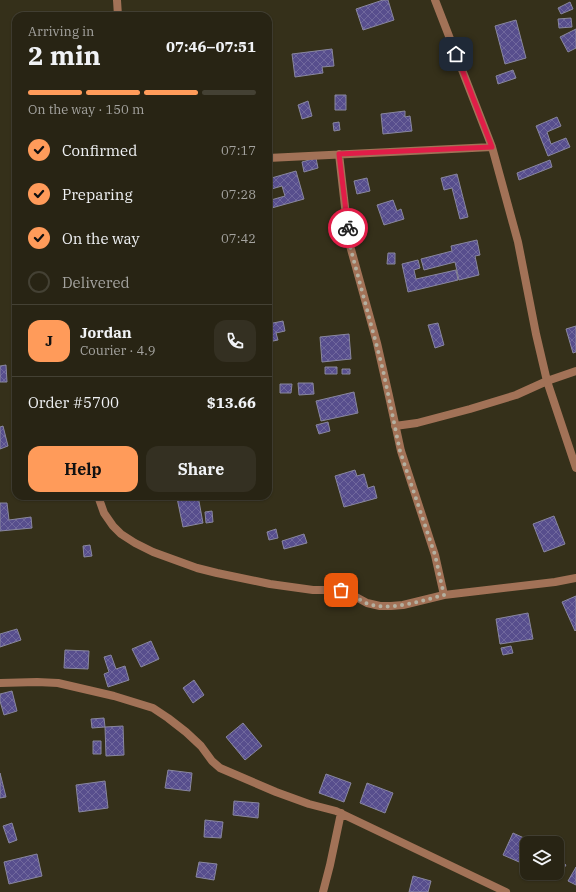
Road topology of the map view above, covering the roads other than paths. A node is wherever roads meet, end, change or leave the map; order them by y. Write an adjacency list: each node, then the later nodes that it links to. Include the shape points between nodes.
1 (117, 0): 3 (street)
2 (435, 0): 4 (street)
3 (118, 12)
4 (492, 147): 5 (street); 8 (street, via 518,242)
5 (339, 154): 6 (street); 9 (street, via 349,242)
6 (272, 158)
7 (576, 371): 8 (street)
8 (547, 381): 9 (street, via 516,395 470,409); 10 (street)
9 (395, 426): 13 (street, via 400,451 435,555)
10 (576, 468)
11 (99, 500): 13 (street, via 104,513 122,534 153,552 197,568 270,584 313,590 341,590 349,592 367,604 380,606 403,605)
12 (576, 578): 13 (street)
13 (444, 595)
14 (0, 683): 15 (street, via 58,683 154,708 186,732 220,768 276,792)
15 (341, 813): 16 (street); 17 (street)
16 (323, 892)
17 (506, 892)

